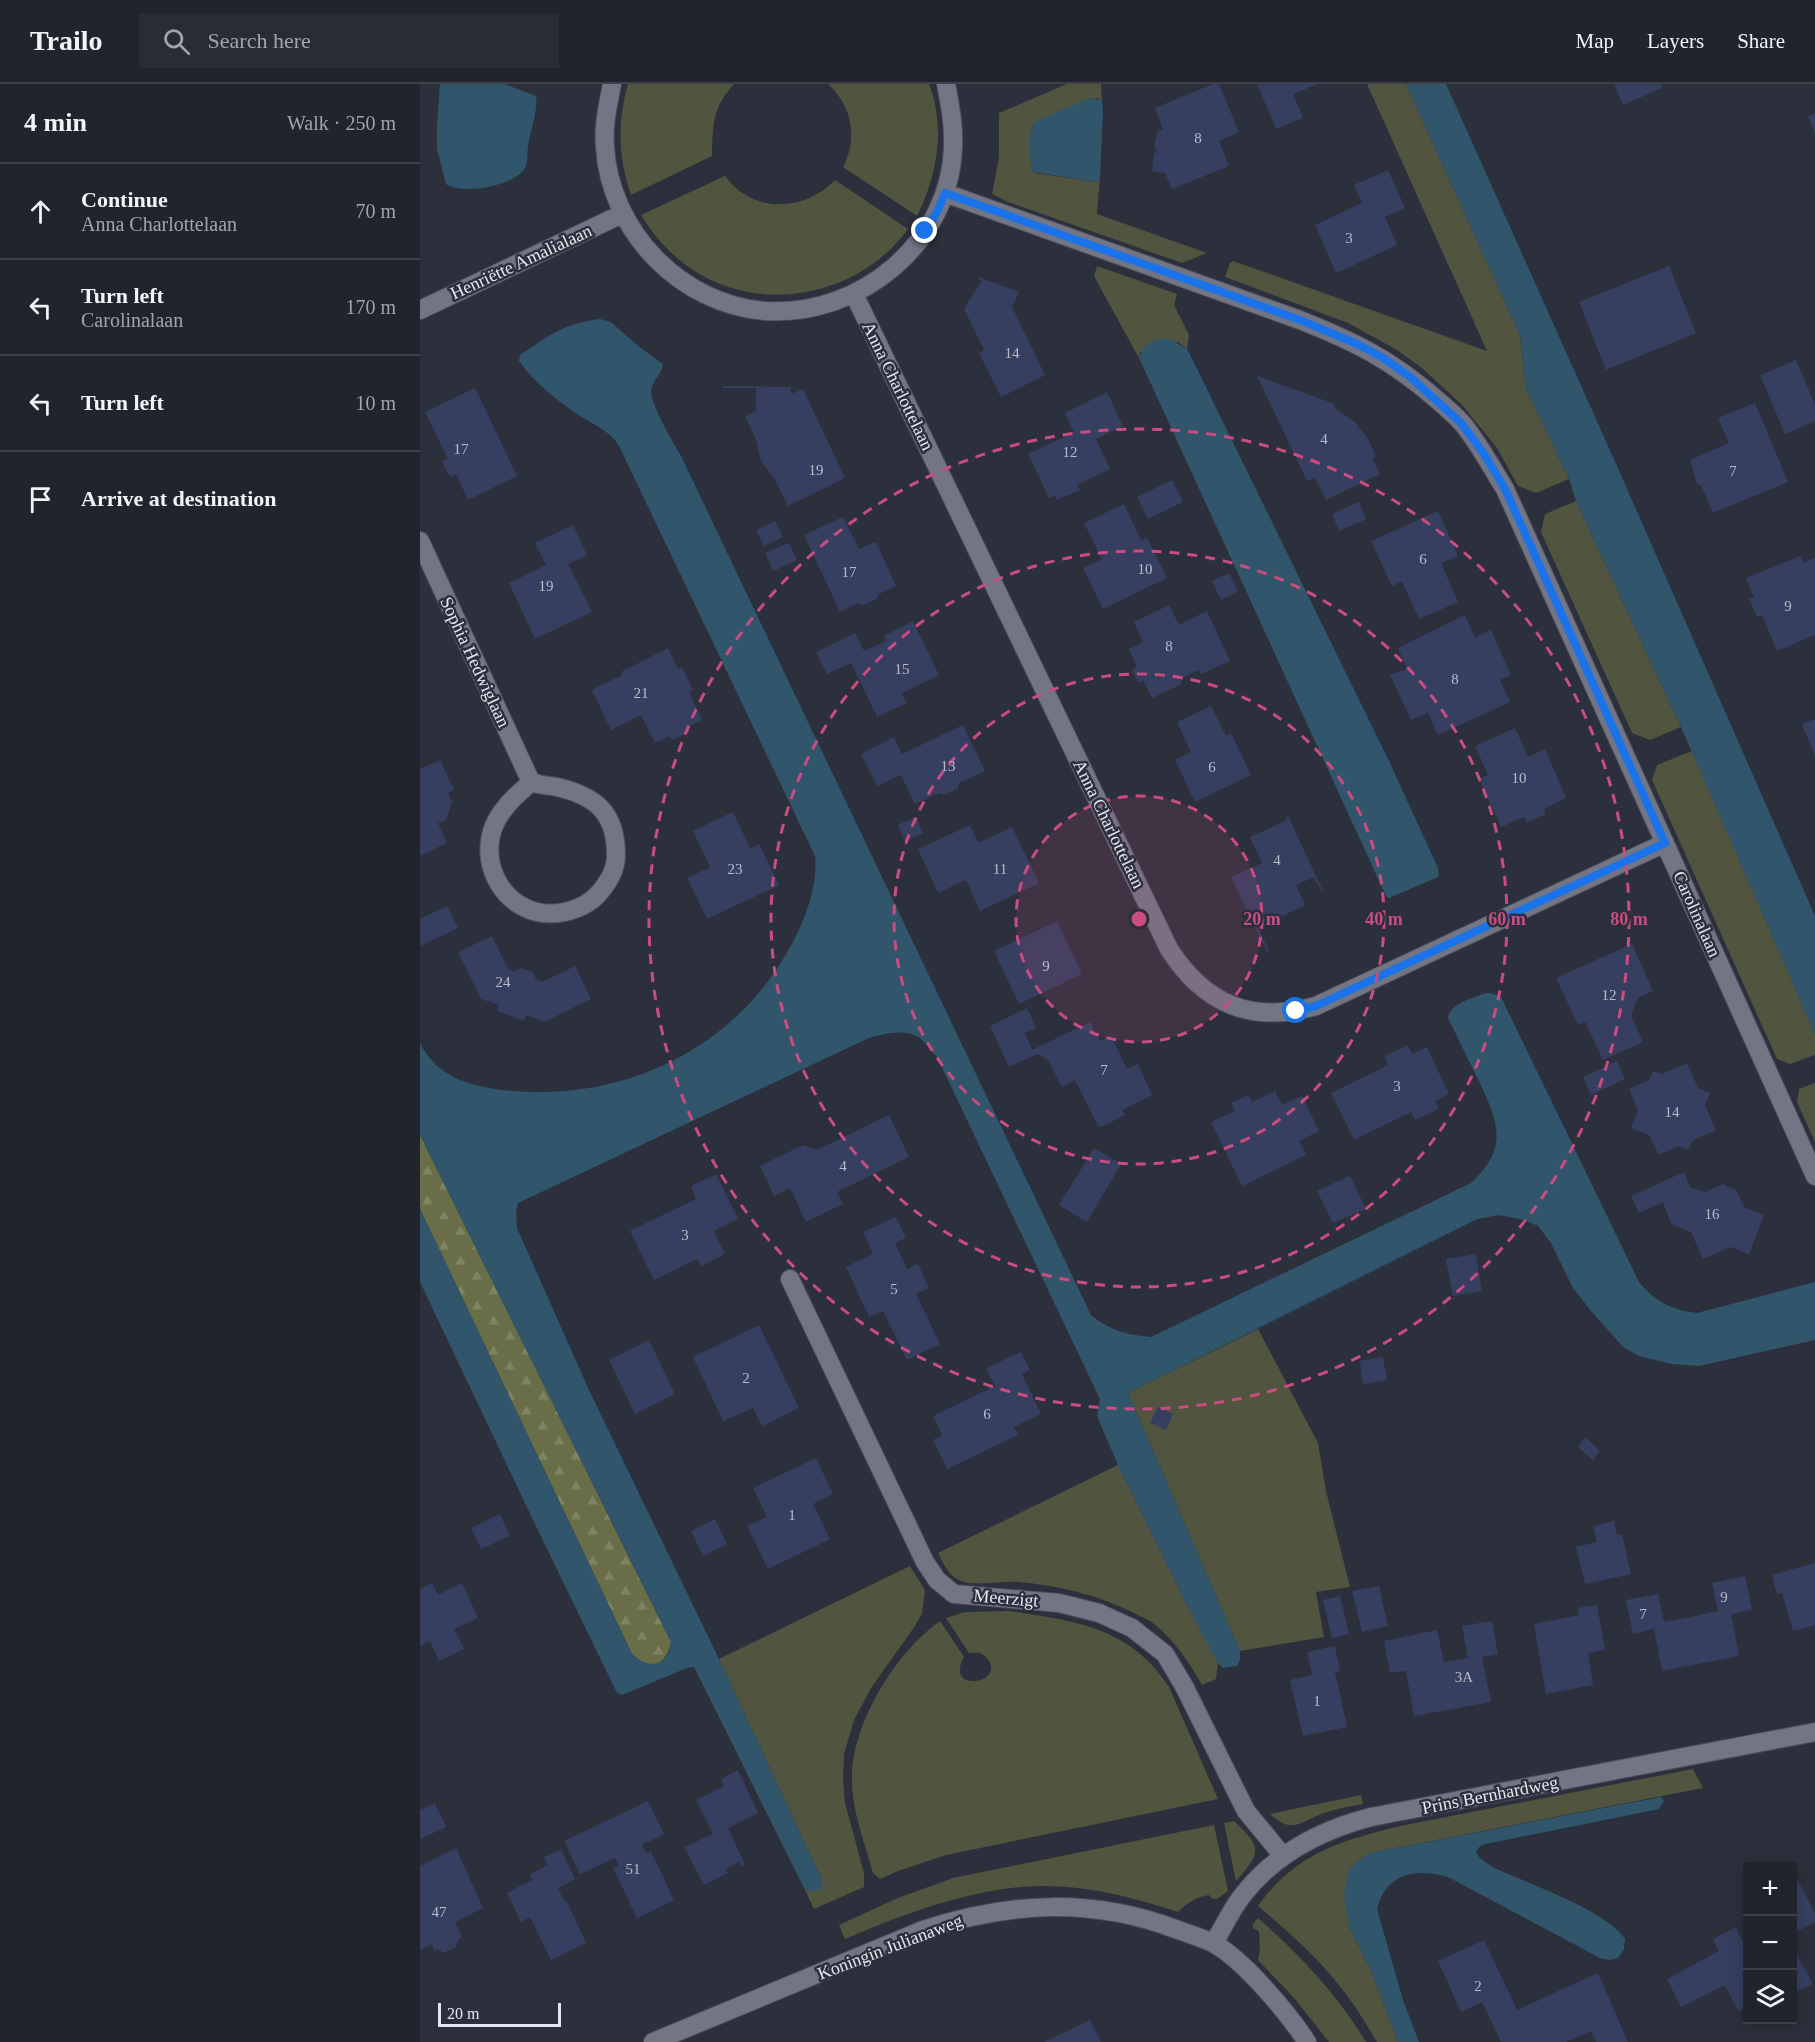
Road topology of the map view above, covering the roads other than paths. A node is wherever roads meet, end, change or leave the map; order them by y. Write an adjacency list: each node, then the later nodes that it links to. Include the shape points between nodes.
1 (612, 84): 4 (street, via 605,114 604,147 610,181)
2 (946, 84): 3 (street, via 953,115 953,148)
3 (945, 193): 5 (street, via 920,240 897,265); 9 (street, Carolinalaan, via 1329,332 1383,358 1439,402 1461,423 1505,489)
4 (622, 214): 5 (street, via 642,244 667,270 697,290 730,304 765,310 801,310); 6 (street, Henriëtte Amalialaan)
5 (854, 294): 9 (street, Anna Charlottelaan, via 1169,949 1182,969 1217,998 1256,1012 1316,1006)
6 (420, 310)
7 (420, 541): 8 (street, Sophia Hedwiglaan)
8 (531, 782): 8 (street, via 582,794 600,807 612,826 616,862 610,879 596,897 578,909 553,914 516,903 505,894 491,868 491,833 504,809)
9 (1665, 843): 10 (street, Carolinalaan)
10 (1815, 1176)
11 (790, 1279): 13 (street, Meerzigt, via 937,1580 954,1594 1059,1603 1099,1613 1132,1628 1165,1654 1246,1811)
12 (1815, 1732): 13 (street, Prins Bernhardweg, via 1371,1817 1310,1838)
13 (1283, 1856): 14 (street, Prins Bernhardweg, via 1243,1895)
14 (1214, 1944): 15 (street, Koningin Julianaweg, via 1140,1917 1101,1910 1063,1907 992,1912 923,1930); 16 (street, Koningin Julianaweg, via 1254,1977)
15 (653, 2042)
16 (1307, 2042)

